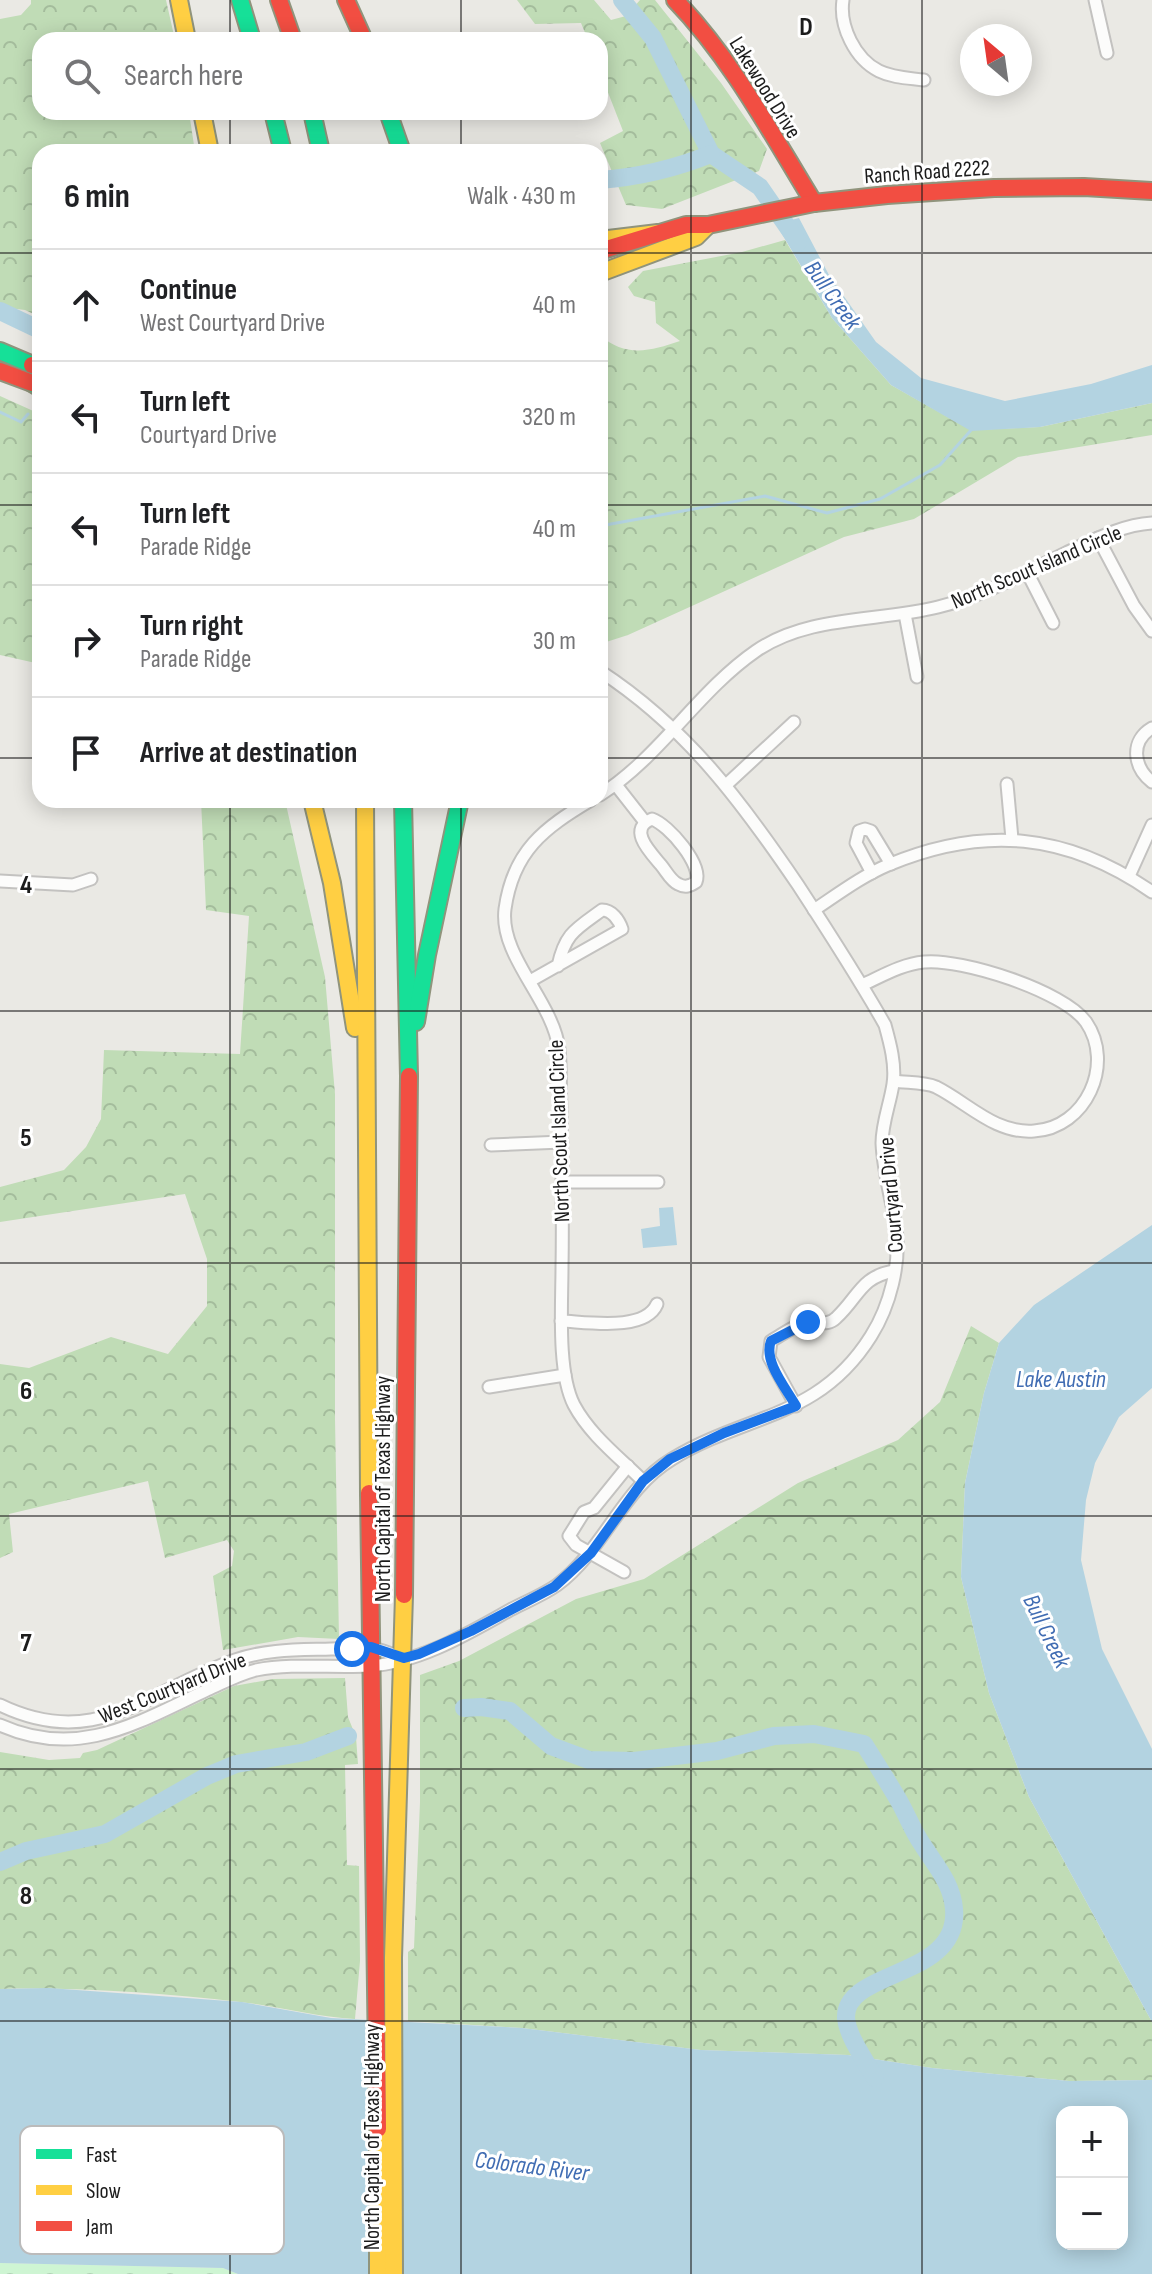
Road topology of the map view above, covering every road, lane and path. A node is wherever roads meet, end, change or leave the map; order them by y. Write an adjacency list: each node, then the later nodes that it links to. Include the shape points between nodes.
1 (179, 0): 8 (main road)
2 (240, 0): 9 (main road)
3 (279, 0): 10 (main road)
4 (346, 0): 11 (main road)
5 (675, 0): 23 (main road, Lakewood Drive, via 726,60)
6 (843, 0): 13 (street, via 845,29 866,62 892,75)
7 (1095, 0): 12 (street)
8 (185, 32)
9 (250, 32)
10 (290, 32)
11 (360, 32)
12 (1107, 53)
13 (924, 80)
14 (204, 120): 18 (main road)
15 (275, 120): 19 (main road)
16 (314, 120): 20 (main road)
17 (391, 120): 21 (main road)
18 (208, 144)
19 (281, 144)
20 (319, 144)
21 (399, 144)
22 (1152, 191): 23 (main road, Ranch Road 2222, via 994,188)
23 (814, 203): 24 (main road, Ranch Road 2222)
24 (708, 225): 25 (main road, Ranch Road 2222); 28 (main road, Ranch Road 2222, via 696,237)
25 (658, 233): 26 (main road); 27 (main road, Ranch Road 2222)
26 (608, 239)
27 (608, 249)
28 (608, 270)
29 (0, 351): 31 (main road)
30 (0, 371): 32 (main road)
31 (32, 373)
32 (32, 375)
33 (1152, 523): 34 (street, North Scout Island Circle)
34 (1098, 538): 35 (street, North Scout Island Circle); 38 (street)
35 (1027, 572): 36 (street, North Scout Island Circle, via 939,607); 37 (street)
36 (905, 614): 40 (street); 42 (street, North Scout Island Circle, via 779,637 740,662)
37 (1053, 623)
38 (1152, 631)
39 (608, 677): 42 (street, Courtyard Drive)
40 (917, 677)
41 (794, 722): 47 (street)
42 (673, 728): 46 (street, North Scout Island Circle); 47 (street, Courtyard Drive)
43 (1152, 728): 44 (street, via 1140,738 1137,757)
44 (1152, 782)
45 (1007, 784): 56 (street)
46 (616, 785): 48 (street, North Scout Island Circle); 54 (street)
47 (726, 785): 63 (street, Courtyard Drive)
48 (608, 790)
49 (314, 808): 69 (main road, via 332,883)
50 (365, 808): 69 (main road, North Capital of Texas Highway)
51 (403, 808): 67 (main road, North Capital of Texas Highway)
52 (458, 808): 67 (main road)
53 (578, 808): 65 (street, North Scout Island Circle, via 536,840 508,891 506,929)
54 (645, 822): 54 (street, via 640,837 676,884 696,882 696,865 663,824)
55 (1152, 825): 59 (street)
56 (1012, 839): 57 (street, via 951,847); 59 (street, via 1051,844)
57 (891, 864): 58 (street); 58 (street, via 871,831 859,831 856,843)
58 (872, 873): 63 (street)
59 (1129, 876): 62 (street)
60 (91, 879): 61 (street, via 73,885)
61 (0, 881)
62 (1152, 892)
63 (814, 910): 66 (street, Courtyard Drive)
64 (558, 966): 64 (street, via 569,933 602,910 620,923 622,929); 65 (street)
65 (530, 981): 70 (street, North Scout Island Circle, via 559,1047)
66 (862, 985): 68 (street, Courtyard Drive, via 885,1025); 68 (street, via 924,962 978,968 1067,1006 1085,1021 1096,1044 1095,1080 1087,1099 1056,1127 1010,1129 933,1086)
67 (409, 1069): 85 (main road, North Capital of Texas Highway)
68 (894, 1081): 74 (street, Courtyard Drive, via 882,1142 897,1232)
69 (364, 1085): 84 (main road, North Capital of Texas Highway)
70 (562, 1142): 71 (street); 72 (street, North Scout Island Circle)
71 (491, 1145)
72 (563, 1182): 73 (street); 76 (street, North Scout Island Circle)
73 (658, 1182)
74 (894, 1271): 79 (street, Courtyard Drive, via 885,1312 847,1370); 79 (street, via 866,1282 828,1323 808,1322 771,1341 769,1357)
75 (657, 1304): 76 (street, via 635,1322)
76 (561, 1321): 77 (street, North Scout Island Circle)
77 (565, 1375): 78 (street); 80 (street, North Scout Island Circle, via 581,1417)
78 (489, 1387)
79 (796, 1406): 81 (street, Courtyard Drive, via 703,1442)
80 (628, 1466): 81 (street, North Scout Island Circle); 82 (street, via 573,1526 569,1536)
81 (643, 1481): 82 (street, Courtyard Drive)
82 (591, 1553): 83 (street); 85 (street, Courtyard Drive, via 554,1587 431,1650)
83 (624, 1572)
84 (371, 1647): 85 (street, West Courtyard Drive); 86 (main road, North Capital of Texas Highway); 88 (street, West Courtyard Drive, via 254,1654)
85 (404, 1658): 86 (street, West Courtyard Drive); 91 (main road, North Capital of Texas Highway)
86 (371, 1666): 90 (street, West Courtyard Drive, via 253,1671); 91 (main road, North Capital of Texas Highway)
87 (0, 1705): 88 (street, West Courtyard Drive, via 52,1723 94,1720)
88 (122, 1711): 90 (street)
89 (0, 1725): 90 (street, West Courtyard Drive, via 30,1736 69,1740)
90 (129, 1726)
91 (386, 1958): 92 (main road, North Capital of Texas Highway); 93 (main road, North Capital of Texas Highway)
92 (378, 2274)
93 (394, 2274)

